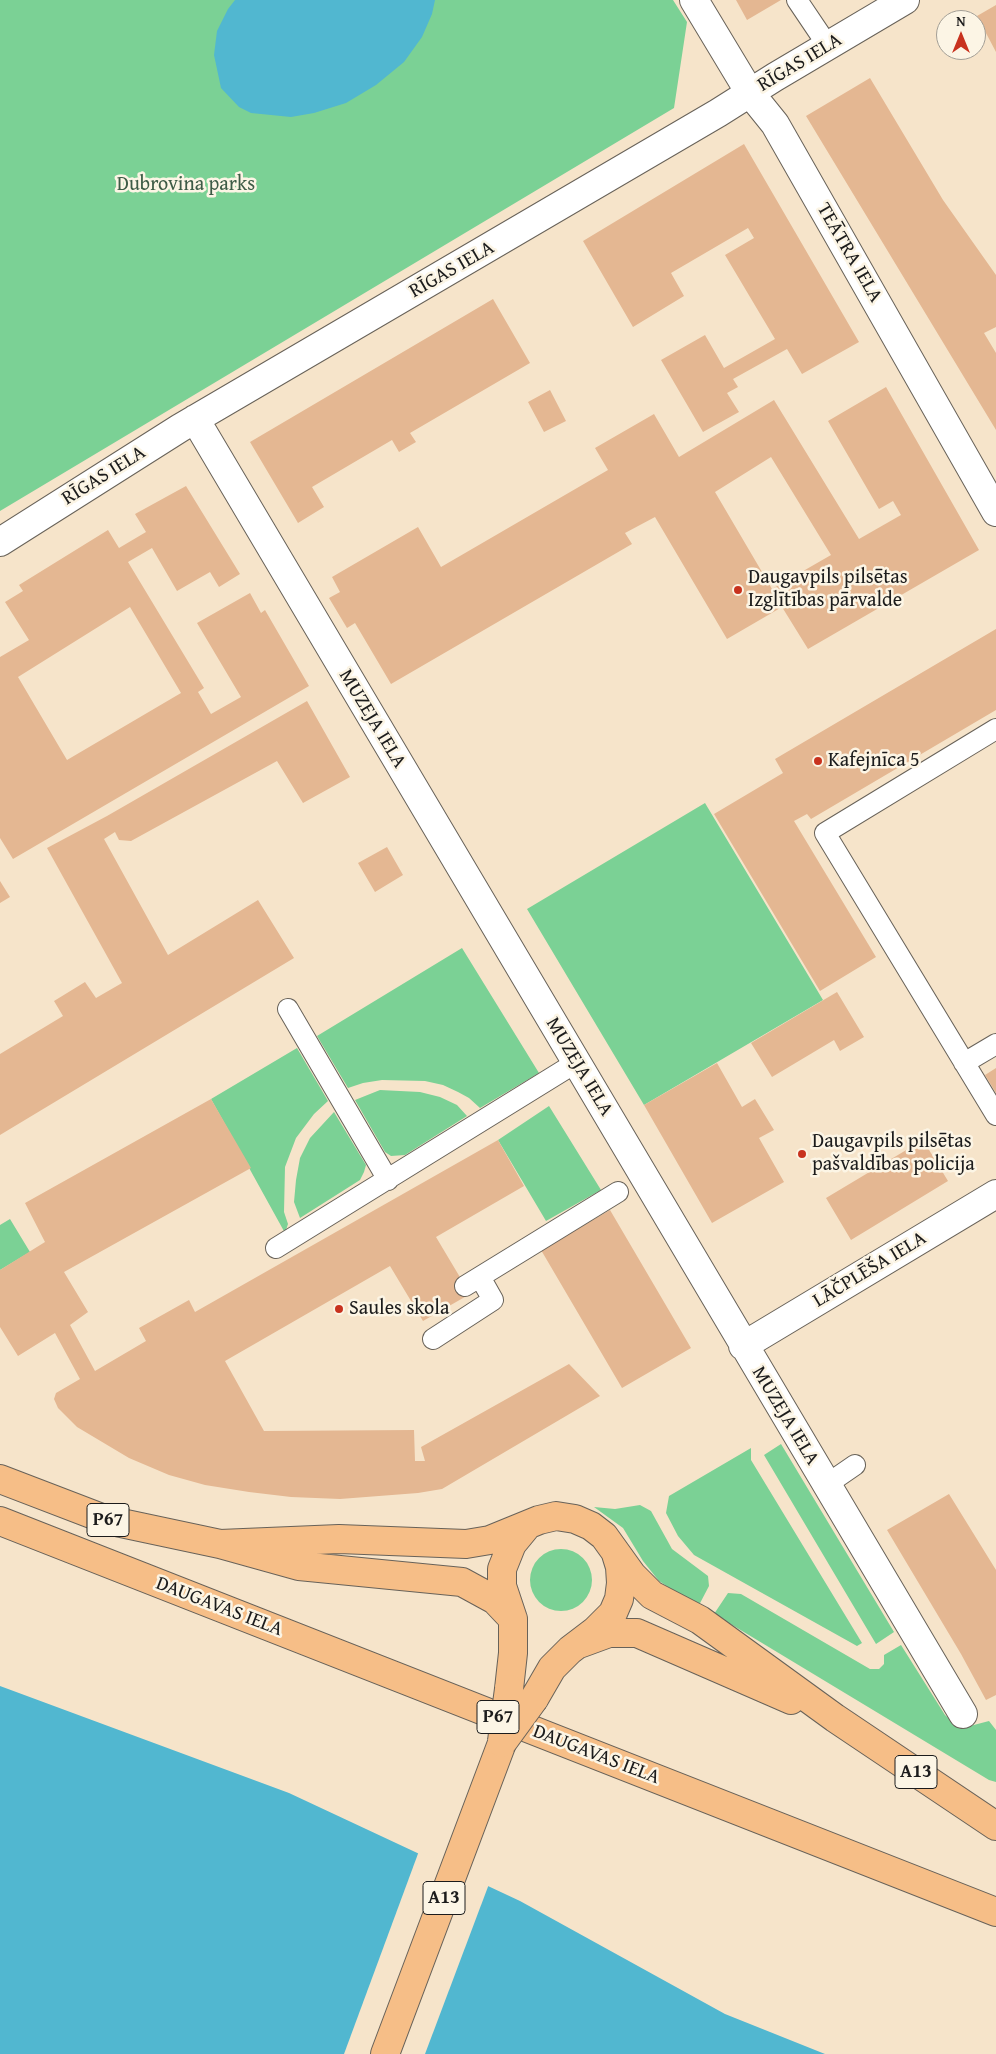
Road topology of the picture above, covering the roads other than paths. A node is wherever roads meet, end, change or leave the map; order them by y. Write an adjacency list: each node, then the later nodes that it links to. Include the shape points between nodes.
1 (694, 0): 5 (street, TEĀTRA IELA)
2 (797, 0): 4 (lane)
3 (905, 0): 4 (street, RĪGAS IELA)
4 (828, 46): 5 (street, RĪGAS IELA)
5 (750, 93): 6 (street, RĪGAS IELA); 7 (street, TEĀTRA IELA, via 775,124)
6 (195, 419): 8 (street, RĪGAS IELA); 12 (street, MUZEJA IELA)
7 (996, 512)
8 (0, 542)
9 (996, 729): 13 (lane, via 825,833)
10 (288, 1009): 15 (lane)
11 (996, 1044): 13 (lane)
12 (577, 1062): 15 (lane); 20 (street, MUZEJA IELA)
13 (964, 1063): 14 (lane)
14 (996, 1114)
15 (388, 1180): 18 (lane)
16 (618, 1192): 19 (lane, via 473,1282 493,1300)
17 (996, 1194): 20 (street, LĀČPLĒŠA IELA)
18 (276, 1248)
19 (433, 1338)
20 (743, 1346): 23 (street, MUZEJA IELA)
21 (855, 1465): 23 (lane)
22 (0, 1479): 26 (main road, DAUGAVAS IELA / P67, via 107,1520)
23 (826, 1485): 30 (street, MUZEJA IELA)
24 (0, 1521): 34 (main road, DAUGAVAS IELA / P67)
25 (526, 1527): 26 (main road, DAUGAVAS IELA / P67, via 490,1540 466,1544 338,1539); 27 (main road, DAUGAVAS IELA, via 556,1516 575,1519 591,1526); 28 (main road, via 512,1544 502,1569 502,1586)
26 (220, 1544): 28 (main road, DAUGAVAS IELA / P67, via 300,1566 462,1582 495,1600)
27 (614, 1548): 29 (main road, DAUGAVAS IELA, via 620,1567 618,1599 613,1612); 31 (main road, DAUGAVAS IELA / A13, via 632,1575 652,1595 700,1620)
28 (513, 1619): 32 (main road, bridge, via 513,1653)
29 (578, 1644): 31 (main road, DAUGAVAS IELA / A13, via 610,1633 637,1633); 32 (main road, DAUGAVAS IELA / A13, bridge, via 552,1668)
30 (963, 1714)
31 (835, 1718): 33 (main road, DAUGAVAS IELA / A13)
32 (502, 1743): 35 (main road, A13)
33 (996, 1826)
34 (996, 1912)
35 (385, 2054)

